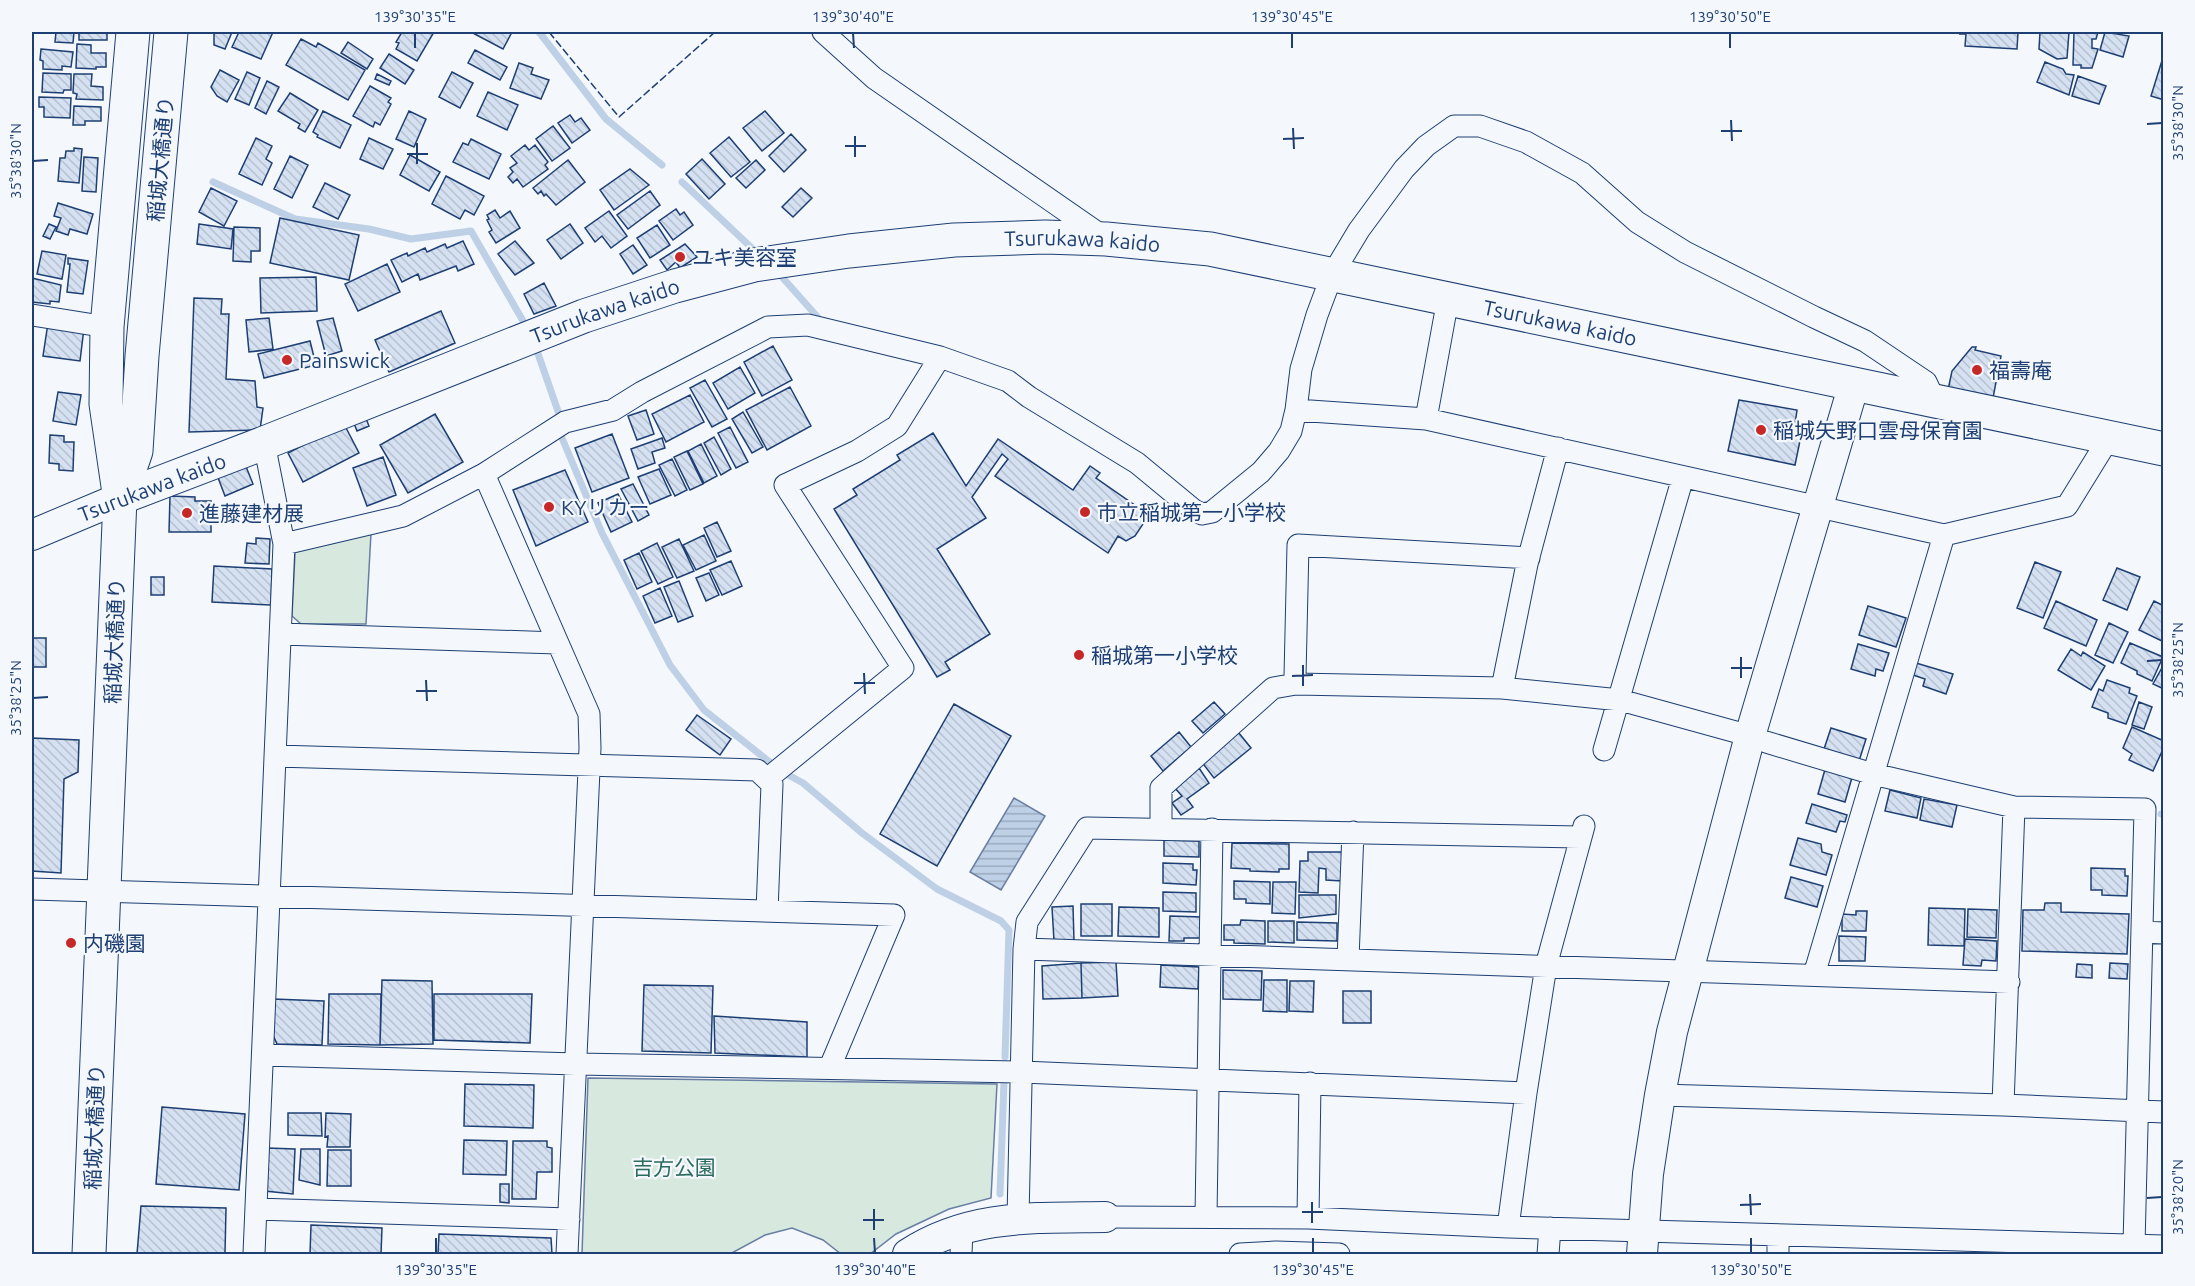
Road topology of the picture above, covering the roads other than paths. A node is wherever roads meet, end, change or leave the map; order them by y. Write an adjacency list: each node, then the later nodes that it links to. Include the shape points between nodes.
1 (133, 32): 10 (main road)
2 (154, 32): 23 (main road, 稲城大橋通り)
3 (171, 32): 16 (main road, 稲城大橋通り)
4 (190, 32): 16 (main road, via 163,358)
5 (823, 32): 6 (street, via 874,78)
6 (1106, 239): 7 (main road, Tsurukawa kaido, via 1210,249); 18 (main road, Tsurukawa kaido, via 954,240 754,265 584,316)
7 (1332, 275): 8 (main road, Tsurukawa kaido); 13 (street, via 1404,169 1426,146 1454,126 1480,126 1526,142 1582,173 1637,222 1685,252 1865,341 1926,382); 14 (street, via 1301,369)
8 (1448, 299): 12 (main road, Tsurukawa kaido); 15 (street)
9 (32, 315): 10 (street)
10 (107, 327): 23 (main road, via 106,404)
11 (940, 357): 14 (street, via 1008,381 1137,463 1202,514 1212,512 1261,472 1291,431); 21 (street, via 807,325 768,327 613,410 565,422); 39 (street, via 897,426 857,451 785,485 903,668)
12 (1854, 384): 13 (main road, Tsurukawa kaido); 24 (street)
13 (1935, 401): 17 (main road, Tsurukawa kaido)
14 (1296, 410): 15 (street)
15 (1426, 419): 19 (street)
16 (138, 429): 23 (main road, 稲城大橋通り, via 136,451)
17 (2109, 438): 20 (main road, Tsurukawa kaido); 26 (street, via 2067,506)
18 (264, 443): 23 (main road, Tsurukawa kaido); 27 (street)
19 (1558, 448): 22 (street); 28 (street)
20 (2163, 449)
21 (484, 474): 27 (street, via 403,516); 30 (street)
22 (1683, 477): 24 (street); 33 (street)
23 (120, 498): 25 (street, Tsurukawa kaido); 46 (main road, 稲城大橋通り)
24 (1817, 506): 26 (street); 56 (street)
25 (32, 535)
26 (1944, 535): 40 (street)
27 (284, 544): 29 (street)
28 (1529, 558): 31 (street, via 1298,545); 32 (street)
29 (281, 634): 30 (street); 37 (street)
30 (558, 643): 38 (street, via 589,714)
31 (1296, 684): 32 (street); 42 (street, via 1273,688 1161,788)
32 (1502, 688): 33 (street)
33 (1620, 700): 34 (street); 36 (street)
34 (1736, 732)
35 (1766, 742): 40 (street)
36 (1604, 750)
37 (276, 756): 38 (street); 47 (street)
38 (589, 765): 39 (street); 48 (street)
39 (776, 772): 49 (street, via 772,784)
40 (1873, 774): 41 (street); 57 (street)
41 (2014, 807): 50 (street, via 2145,809); 58 (street)
42 (1161, 829): 43 (street); 52 (street, via 1087,828 1027,922)
43 (1212, 829): 44 (street); 53 (street)
44 (1353, 832): 54 (street); 55 (street, via 1582,831)
45 (32, 889): 46 (street)
46 (104, 891): 47 (street); 86 (main road, 稲城大橋通り)
47 (270, 896): 48 (street); 59 (street)
48 (583, 906): 49 (street); 60 (street)
49 (767, 911): 61 (street, via 894,915)
50 (2142, 932): 51 (street); 68 (street)
51 (2163, 933)
52 (1024, 949): 53 (street); 62 (street)
53 (1210, 955): 54 (street); 63 (street)
54 (1348, 959): 55 (street)
55 (1546, 966): 56 (street); 65 (street)
56 (1687, 971): 57 (street); 66 (street)
57 (1814, 975): 58 (street)
58 (2009, 982): 67 (street)
59 (263, 1054): 60 (street); 70 (street)
60 (576, 1064): 61 (street); 75 (street)
61 (830, 1067): 62 (street)
62 (1022, 1072): 63 (street); 73 (street)
63 (1208, 1081): 64 (street); 72 (street)
64 (1310, 1083): 65 (street); 74 (street)
65 (1526, 1093): 77 (street)
66 (1659, 1095): 67 (street); 80 (street)
67 (2003, 1105): 68 (street)
68 (2138, 1111): 69 (street); 84 (street)
69 (2163, 1112)
70 (256, 1209): 75 (street); 87 (street)
71 (1105, 1217): 72 (street); 73 (street)
72 (1206, 1217): 76 (street)
73 (1018, 1218): 79 (street, via 974,1225)
74 (1308, 1218): 76 (street); 77 (street)
75 (569, 1219): 88 (street)
76 (1276, 1219): 85 (street)
77 (1508, 1227): 78 (street)
78 (1550, 1228): 80 (street); 92 (street)
79 (961, 1242): 89 (street, via 921,1246)
80 (1643, 1242): 81 (street)
81 (1778, 1245): 83 (street)
82 (2163, 1246): 84 (street)
83 (2105, 1250): 84 (street)
84 (2135, 1250)
85 (1276, 1252): 90 (street); 91 (street)
86 (88, 1254)
87 (254, 1254)
88 (567, 1254)
89 (908, 1254)
90 (1240, 1254)
91 (1339, 1254)
92 (1548, 1254)

